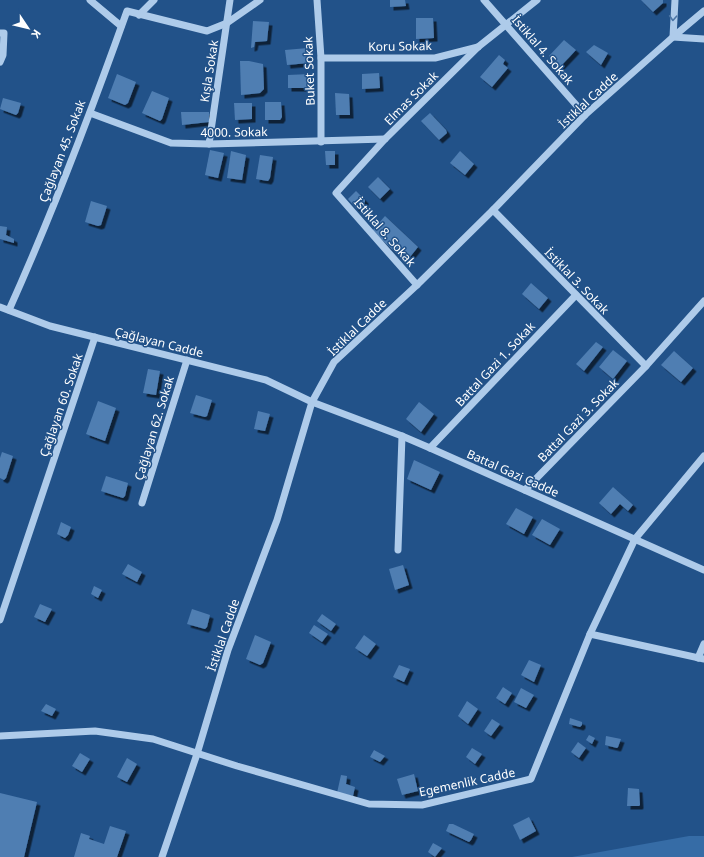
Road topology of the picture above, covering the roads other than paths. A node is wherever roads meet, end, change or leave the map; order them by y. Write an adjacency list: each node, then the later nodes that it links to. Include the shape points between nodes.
1 (90, 0): 13 (street)
2 (154, 0): 10 (street)
3 (230, 0): 11 (street, Kışla Sokak)
4 (260, 0): 11 (street)
5 (317, 0): 18 (street, Buket Sokak)
6 (484, 0): 12 (street, İstiklal 4. Sokak)
7 (538, 0): 12 (street, Elmas Sokak)
8 (675, 0): 15 (street, one-way to 15)
9 (704, 11): 15 (street, İstiklal Cadde)
10 (139, 15): 11 (street, via 207,31); 13 (street, Çağlayan 45. Sokak, via 127,11)
11 (227, 23): 24 (street, Kışla Sokak)
12 (506, 25): 17 (street, Elmas Sokak); 21 (street, İstiklal 4. Sokak)
13 (121, 26): 20 (street, Çağlayan 45. Sokak)
14 (2, 33): 19 (street, via 3,55)
15 (672, 37): 16 (street); 21 (street, İstiklal Cadde)
16 (704, 39)
17 (478, 47): 18 (street, Koru Sokak, via 435,58); 22 (street, Elmas Sokak)
18 (321, 58): 23 (street, Buket Sokak)
19 (0, 62)
20 (90, 112): 24 (street, 4000. Sokak, via 171,143); 31 (street, Çağlayan 45. Sokak, via 36,251)
21 (585, 115): 26 (street, İstiklal Cadde)
22 (385, 139): 23 (street, 4000. Sokak); 25 (street, Elmas Sokak)
23 (321, 142): 24 (street, 4000. Sokak)
24 (209, 144)
25 (336, 193): 27 (street, İstiklal 8. Sokak)
26 (493, 210): 27 (street, İstiklal Cadde); 28 (street, İstiklal 3. Sokak)
27 (417, 285): 35 (street, İstiklal Cadde, via 334,362)
28 (576, 295): 34 (street, İstiklal 3. Sokak); 37 (street, Battal Gazi 1. Sokak)
29 (704, 301): 34 (street, Battal Gazi 3. Sokak)
30 (0, 307): 31 (street, Çağlayan Cadde)
31 (9, 310): 32 (street, Çağlayan Cadde, via 50,326)
32 (95, 337): 33 (street, Çağlayan Cadde); 44 (street, Çağlayan 60. Sokak)
33 (187, 360): 35 (street, Çağlayan Cadde, via 266,380); 40 (street, Çağlayan 62. Sokak)
34 (646, 366): 39 (street, Battal Gazi 3. Sokak)
35 (312, 402): 36 (street, Battal Gazi Cadde); 49 (street, İstiklal Cadde, via 277,520 228,650)
36 (402, 436): 37 (street, Battal Gazi Cadde); 42 (street)
37 (430, 448): 39 (street, Battal Gazi Cadde)
38 (704, 456): 41 (street)
39 (526, 490): 41 (street, Battal Gazi Cadde)
40 (142, 503)
41 (635, 539): 43 (street, Battal Gazi Cadde); 45 (street)
42 (398, 550)
43 (704, 570)
44 (0, 620)
45 (590, 634): 47 (street); 49 (street, Egemenlik Cadde, via 531,780 422,805 369,804)
46 (704, 644): 47 (street)
47 (701, 659)
48 (0, 736): 49 (street, Egemenlik Cadde, via 95,731 153,739)
49 (197, 754): 50 (street, İstiklal Cadde)
50 (162, 857)

